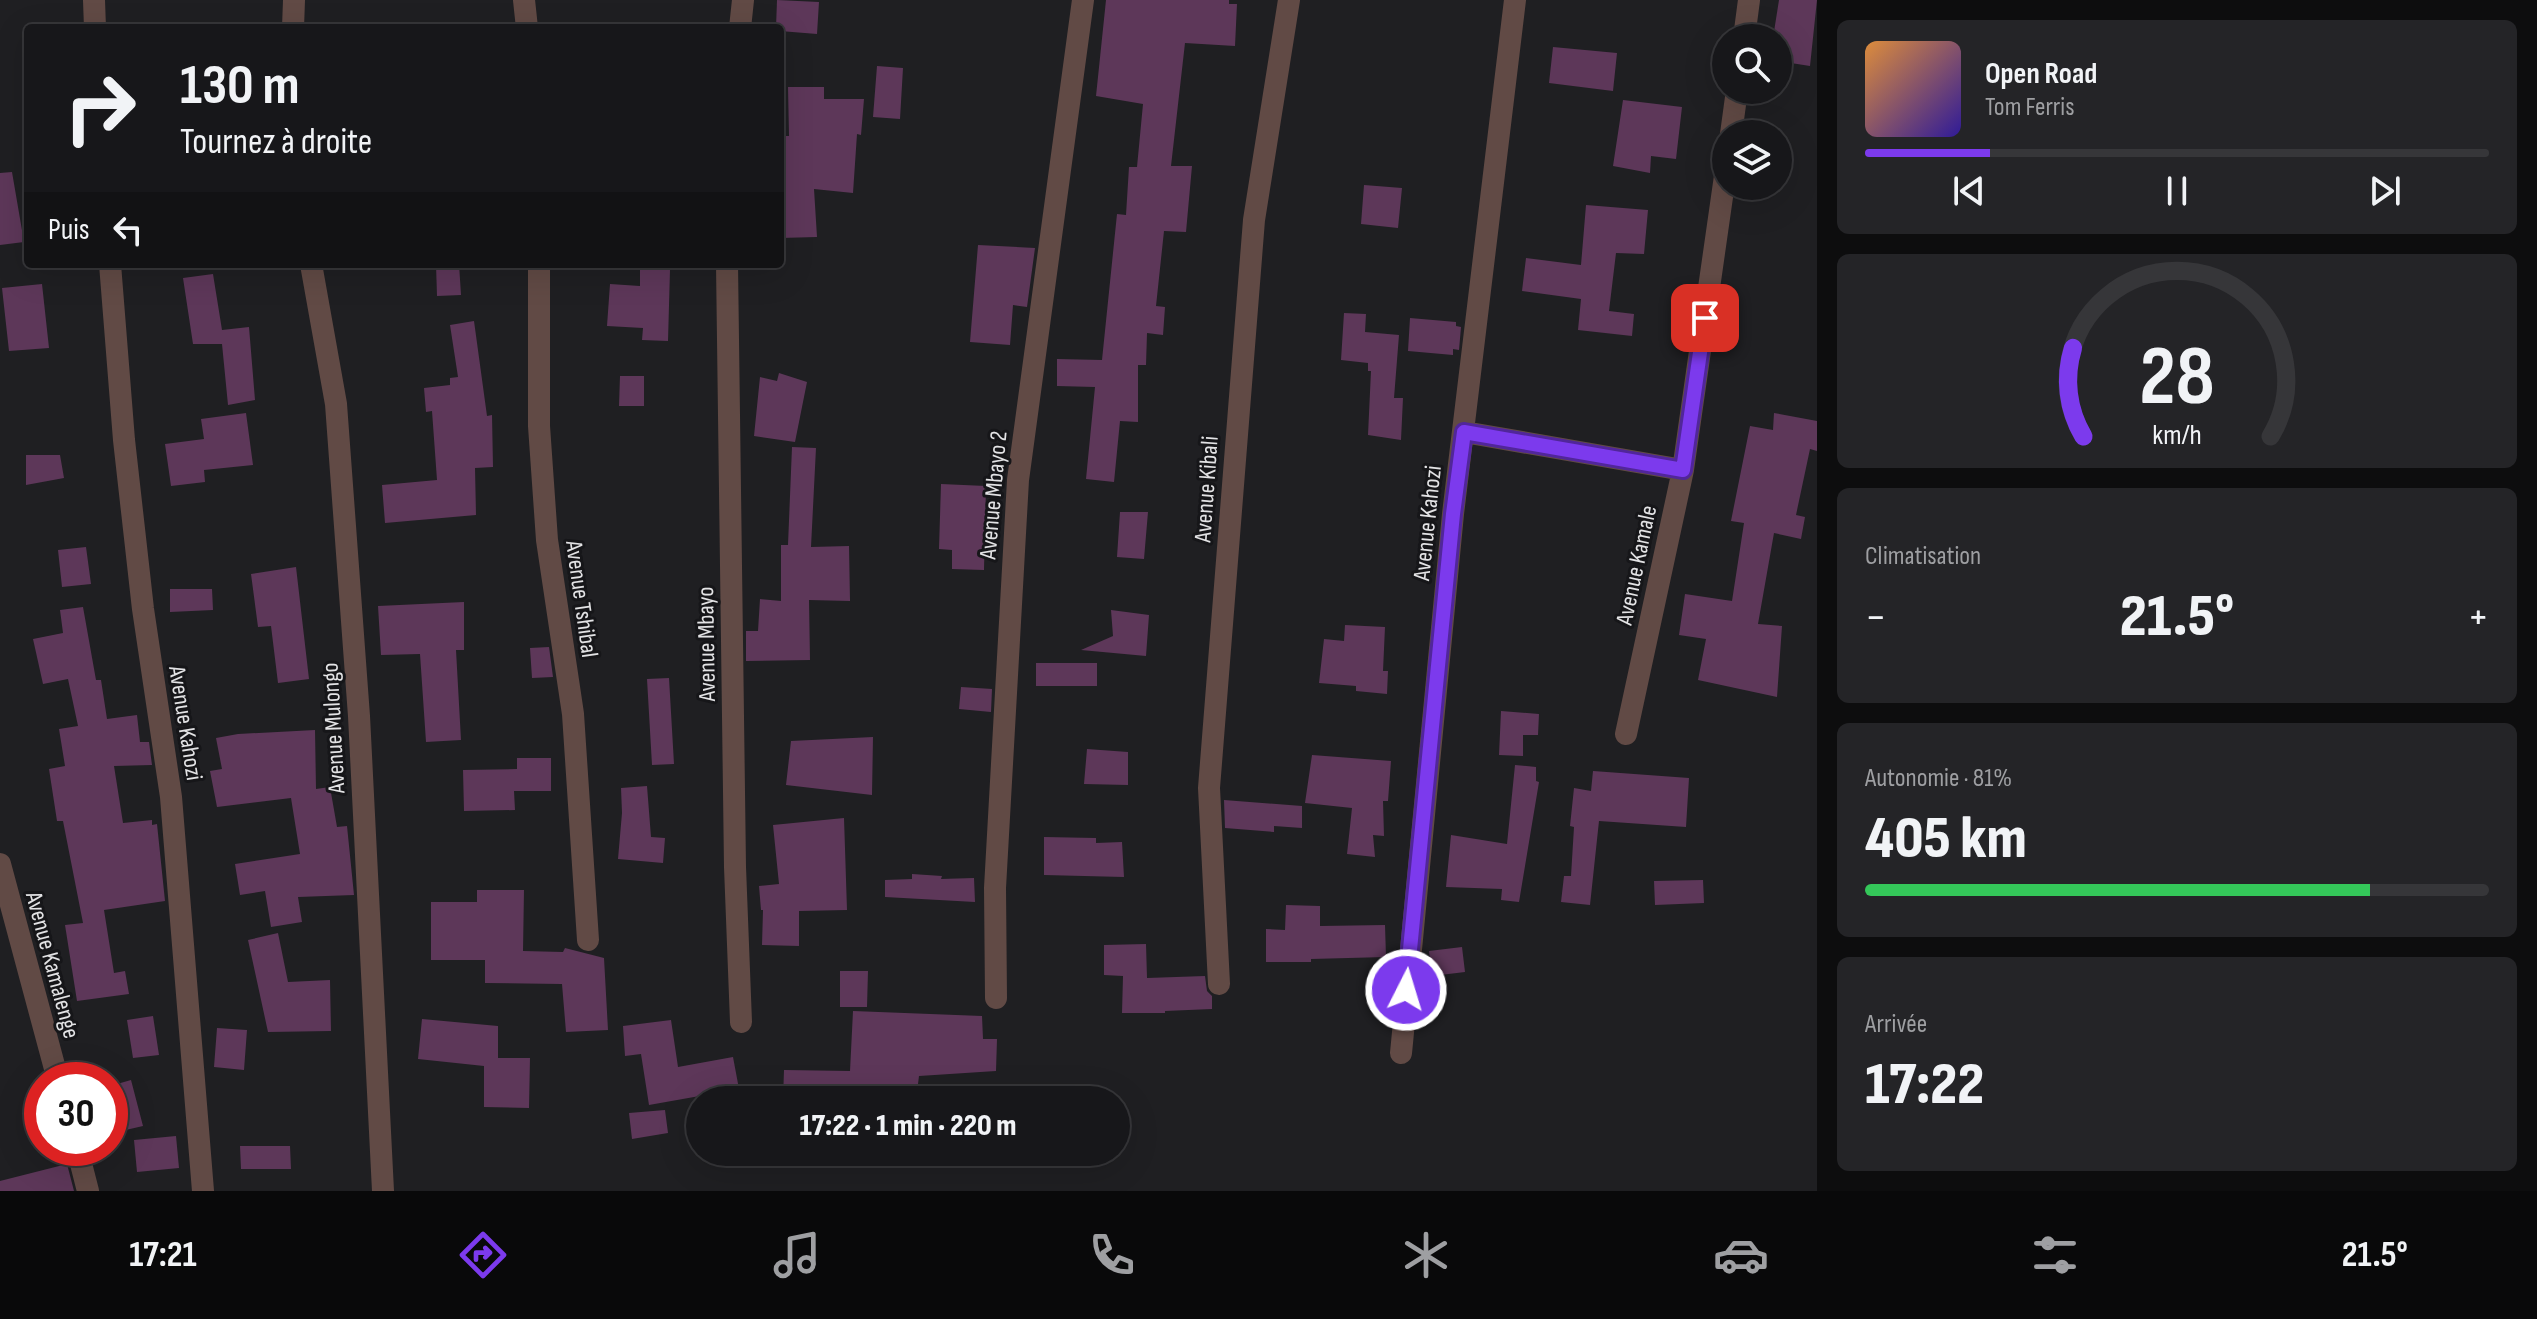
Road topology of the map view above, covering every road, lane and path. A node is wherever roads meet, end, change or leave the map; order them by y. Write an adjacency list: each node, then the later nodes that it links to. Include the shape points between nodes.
1 (94, 0): 9 (street)
2 (294, 0): 10 (street)
3 (524, 0): 11 (street)
4 (743, 0): 12 (street)
5 (1083, 0): 25 (street, Avenue Mbayo 2, via 1018,480 995,888)
6 (1289, 0): 24 (street, Avenue Kibali, via 1254,220 1209,788)
7 (1515, 0): 19 (street, Avenue Kahozi)
8 (1749, 0): 13 (street)
9 (95, 24)
10 (293, 24)
11 (527, 24)
12 (740, 24)
13 (1746, 24)
14 (1722, 200): 20 (street, Avenue Kamale)
15 (110, 268): 31 (street, Avenue Kahozi, via 143,609 171,797)
16 (312, 268): 32 (street, Avenue Mulongo, via 336,404 359,716)
17 (539, 268): 23 (street, Avenue Tshibal, via 539,426 547,540 573,714)
18 (727, 268): 26 (street, Avenue Mbayo)
19 (1464, 432): 20 (street); 27 (street, Avenue Kahozi)
20 (1683, 470): 21 (street, Avenue Kamale)
21 (1626, 734)
22 (0, 864): 28 (street, Avenue Kamalenge)
23 (588, 940)
24 (1219, 984)
25 (996, 998)
26 (741, 1022)
27 (1401, 1053)
28 (53, 1062)
29 (82, 1166): 30 (street)
30 (88, 1191)
31 (203, 1191)
32 (383, 1191)

